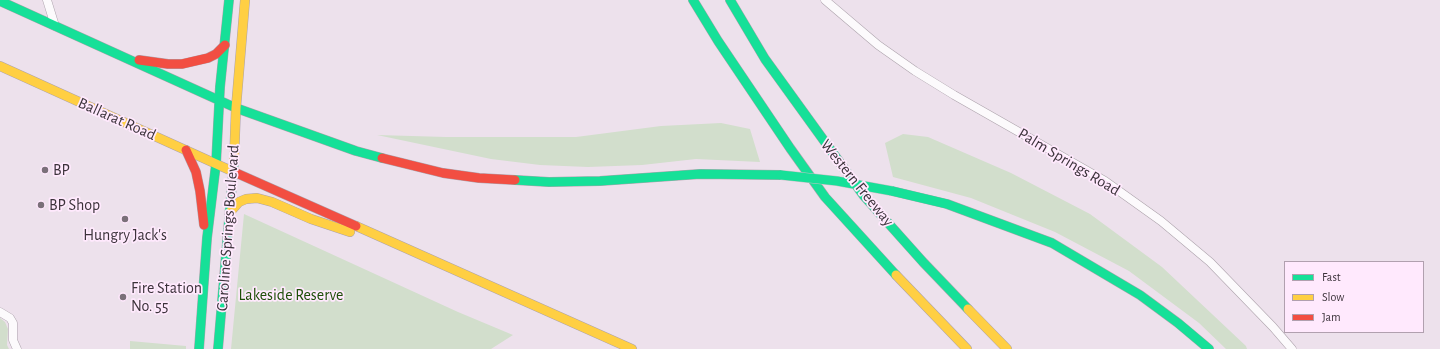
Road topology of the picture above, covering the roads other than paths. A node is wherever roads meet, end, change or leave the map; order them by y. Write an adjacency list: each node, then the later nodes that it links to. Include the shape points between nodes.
1 (47, 0): 8 (street)
2 (229, 0): 9 (main road, Caroline Springs Boulevard)
3 (245, 0): 13 (main road, Caroline Springs Boulevard)
4 (693, 0): 26 (main road, Western Freeway, via 718,41 825,197)
5 (730, 0): 27 (main road, Western Freeway, via 765,59 864,196)
6 (825, 0): 29 (street, Palm Springs Road, via 878,45 915,71 1105,181 1161,221 1210,262)
7 (0, 1): 8 (main road)
8 (56, 26): 10 (main road)
9 (225, 45): 10 (main road, via 208,58 182,64 148,62); 12 (main road, Caroline Springs Boulevard)
10 (120, 55): 12 (main road)
11 (0, 66): 14 (main road, Ballarat Road)
12 (219, 100): 13 (main road); 15 (main road, Caroline Springs Boulevard)
13 (236, 108): 16 (main road, Caroline Springs Boulevard); 28 (main road, bridge, via 356,151 443,173 479,178 549,182 700,174 781,176 837,181 947,204 1052,244 1140,295)
14 (186, 150): 15 (main road, Ballarat Road); 18 (main road, via 196,172)
15 (216, 164): 16 (main road, Ballarat Road); 18 (main road, Caroline Springs Boulevard)
16 (234, 172): 17 (main road, Caroline Springs Boulevard); 19 (main road, Ballarat Road)
17 (231, 211): 19 (main road, via 239,202 257,198 345,231); 21 (main road, Caroline Springs Boulevard)
18 (207, 238): 21 (main road, Caroline Springs Boulevard, via 202,293)
19 (414, 251): 25 (main road)
20 (0, 312): 22 (street, via 14,323 13,340)
21 (209, 338): 23 (main road, Caroline Springs Boulevard); 24 (main road, Caroline Springs Boulevard)
22 (17, 349)
23 (199, 349)
24 (218, 349)
25 (632, 349)
26 (967, 349)
27 (1007, 349)
28 (1209, 349)
29 (1292, 349)

